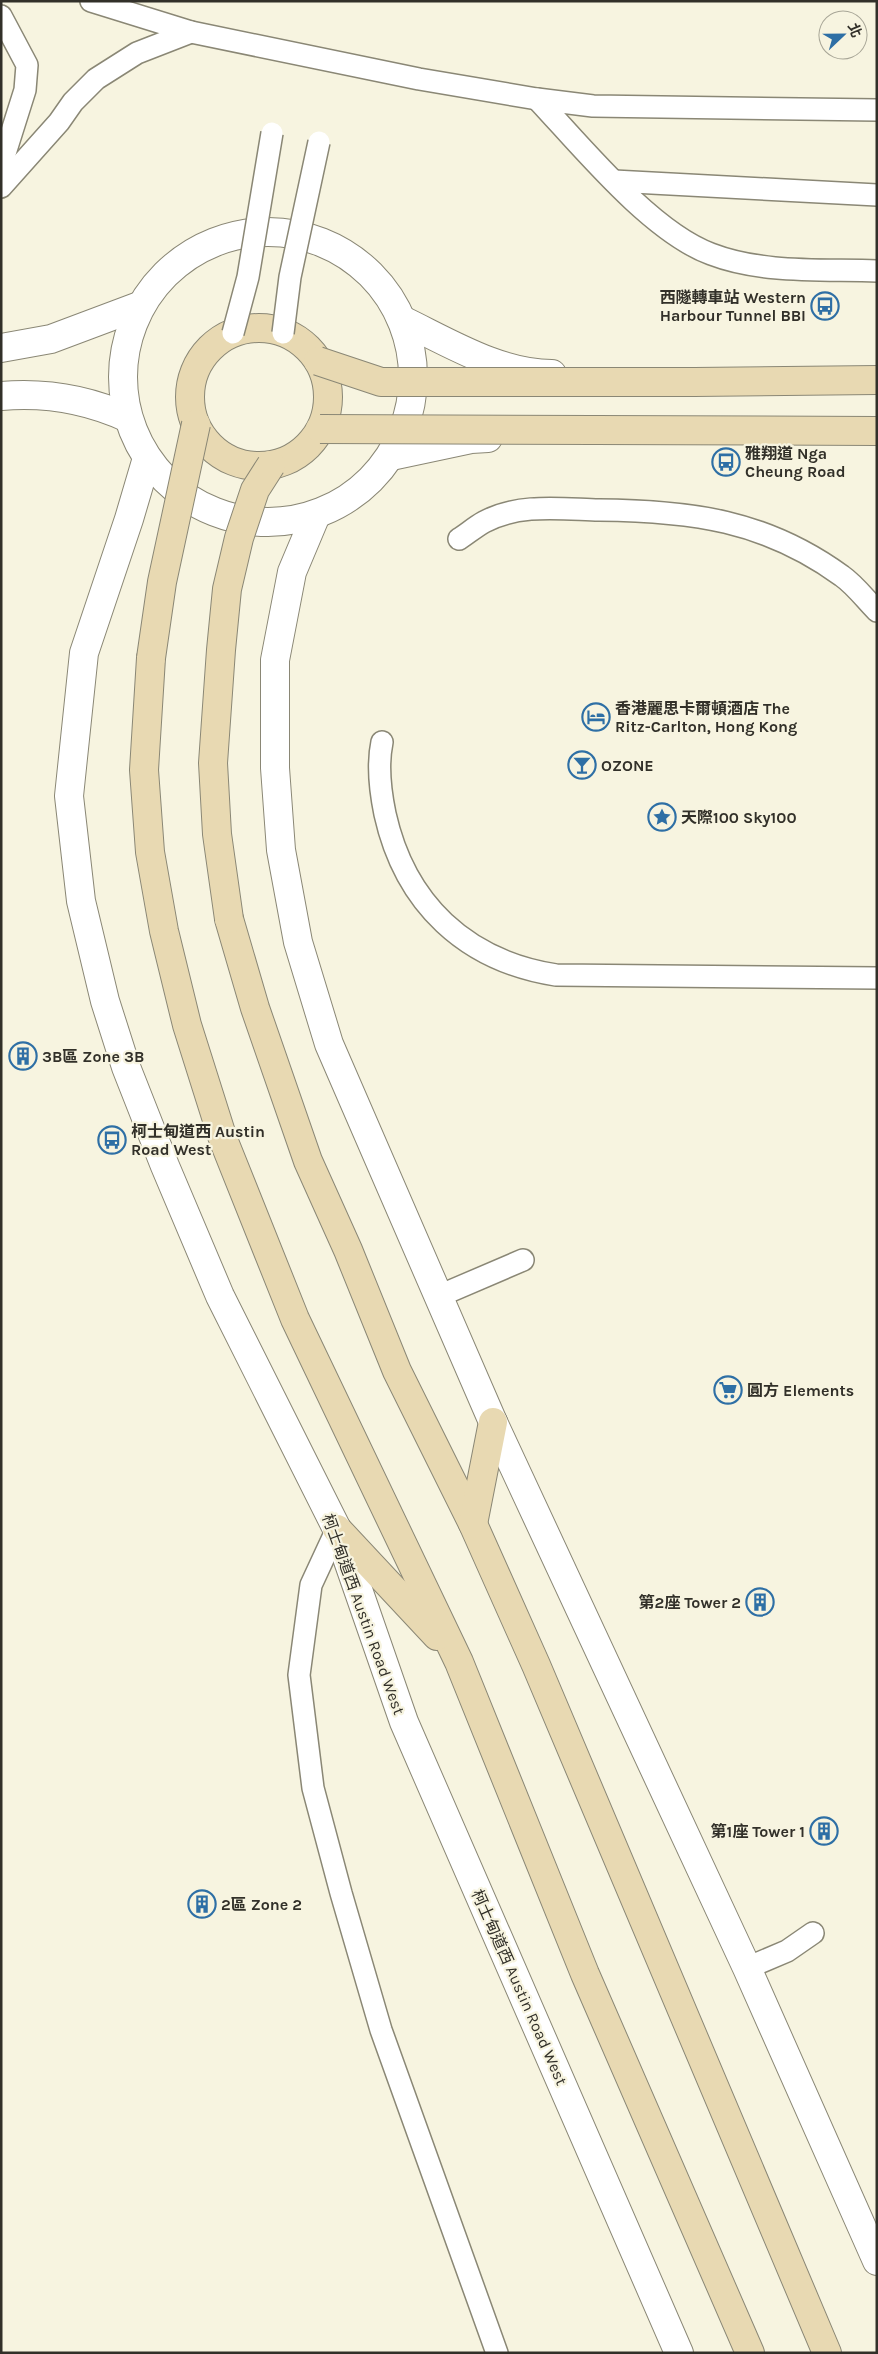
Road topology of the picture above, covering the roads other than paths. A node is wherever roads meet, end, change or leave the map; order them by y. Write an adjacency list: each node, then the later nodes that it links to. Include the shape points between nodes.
1 (91, 1): 3 (lane)
2 (1, 16): 8 (lane, via 27,65 25,90)
3 (192, 32): 4 (lane, via 419,79); 10 (lane, via 137,53 96,79)
4 (537, 99): 5 (lane, via 594,106); 9 (lane)
5 (877, 110)
6 (272, 133): 15 (lane, bridge, via 248,277)
7 (319, 142): 16 (lane, bridge, via 290,277)
8 (1, 166)
9 (614, 181): 11 (lane); 12 (lane, via 684,241 711,254 756,265)
10 (1, 187)
11 (877, 195)
12 (877, 271)
13 (139, 306): 14 (street, via 170,267 207,243 249,231 293,232 334,246 368,270 387,293); 17 (street, via 51,339); 22 (street, via 123,358 122,389)
14 (402, 320): 19 (street, via 503,366 542,374); 27 (street, via 410,346 413,389 405,425)
15 (233, 333): 16 (main road, via 250,329); 23 (main road, via 214,345 200,362 192,382 191,404)
16 (283, 333): 18 (main road, via 303,344)
17 (1, 348)
18 (318, 361): 20 (main road, bridge, via 381,382); 24 (main road, via 328,395)
19 (877, 376)
20 (877, 380)
21 (1, 396): 22 (street, via 60,396 91,403)
22 (128, 418): 28 (street)
23 (196, 424): 29 (main road, via 219,453 234,462 252,466); 40 (main road, bridge, via 162,582 151,658 145,751 150,852 164,932 186,1025 223,1138 288,1302)
24 (320, 429): 25 (main road, bridge); 29 (main road, via 304,451)
25 (877, 430)
26 (877, 436): 27 (street, via 542,434 471,440)
27 (391, 456): 30 (street, via 354,495)
28 (147, 458): 30 (street, via 172,487 210,511 263,523); 39 (street, 柯士甸道西 Austin Road West, via 84,653 69,796 81,902 105,1001 126,1067 165,1166 220,1296)
29 (271, 465): 38 (main road, bridge, via 254,490 239,538 227,589 221,650 212,763 228,918 258,1018 308,1161 397,1371)
30 (316, 515): 36 (street, via 292,572 275,660 275,768 281,850 298,942 329,1044)
31 (459, 539): 32 (lane, via 484,522 523,510 685,513 718,519 783,542 844,577)
32 (877, 611)
33 (382, 742): 34 (lane, via 379,774 382,800 396,849 407,873 420,896 438,917 480,950 504,962 556,975)
34 (877, 978)
35 (522, 1260): 36 (lane)
36 (440, 1296): 37 (street)
37 (494, 1422): 38 (main road); 42 (street)
38 (473, 1524): 47 (main road, via 536,1665)
39 (336, 1529): 40 (main road); 44 (lane, via 311,1585 299,1675 313,1788 381,2030); 45 (street, 柯士甸道西 Austin Road West, via 404,1722)
40 (459, 1662): 46 (main road, via 585,1974)
41 (813, 1933): 42 (lane, via 787,1951)
42 (746, 1968): 43 (street)
43 (877, 2261)
44 (497, 2353)
45 (679, 2353)
46 (750, 2353)
47 (827, 2353)

